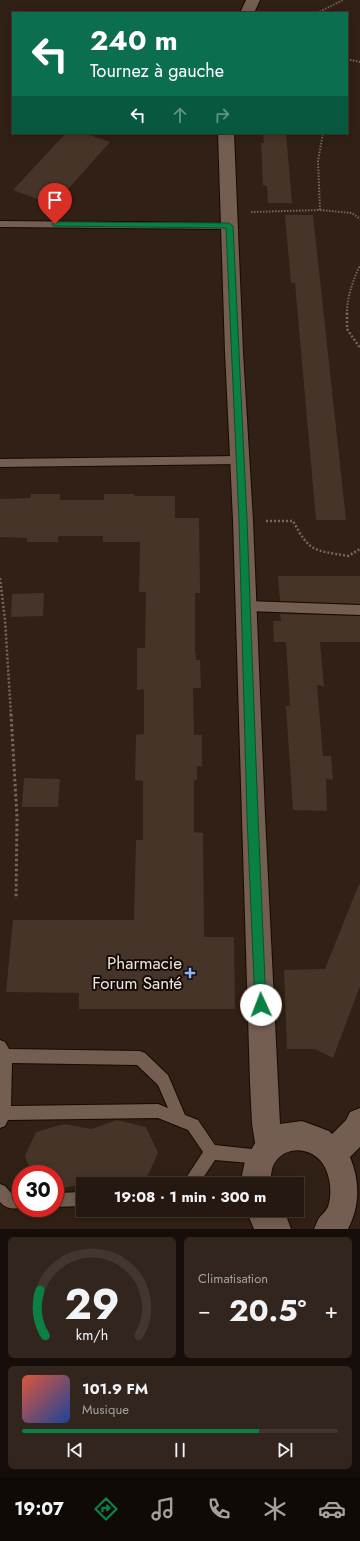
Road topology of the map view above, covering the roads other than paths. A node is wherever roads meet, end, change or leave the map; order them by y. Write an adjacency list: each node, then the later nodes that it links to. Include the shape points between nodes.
1 (253, 0): 2 (street)
2 (247, 12)
3 (226, 134): 4 (street)
4 (229, 219): 5 (lane); 6 (street)
5 (0, 224)
6 (240, 460): 7 (lane); 8 (street)
7 (0, 463)
8 (246, 606): 9 (lane); 16 (street, via 266,1124)
9 (360, 610)
10 (3, 1051): 11 (lane); 12 (lane, via 140,1058 163,1080)
11 (2, 1117): 12 (lane, via 158,1111)
12 (180, 1119): 14 (lane, via 193,1125)
13 (360, 1122): 15 (street, via 358,1129)
14 (211, 1152): 16 (lane); 17 (lane)
15 (334, 1153): 16 (street, via 323,1143 295,1135 282,1138); 24 (street, via 346,1183 345,1200 340,1215)
16 (262, 1162)
17 (196, 1177)
18 (0, 1191): 21 (lane, via 9,1201)
19 (76, 1199): 20 (lane)
20 (64, 1200)
21 (12, 1201)
22 (265, 1217): 23 (street)
23 (276, 1229)
24 (329, 1229)

